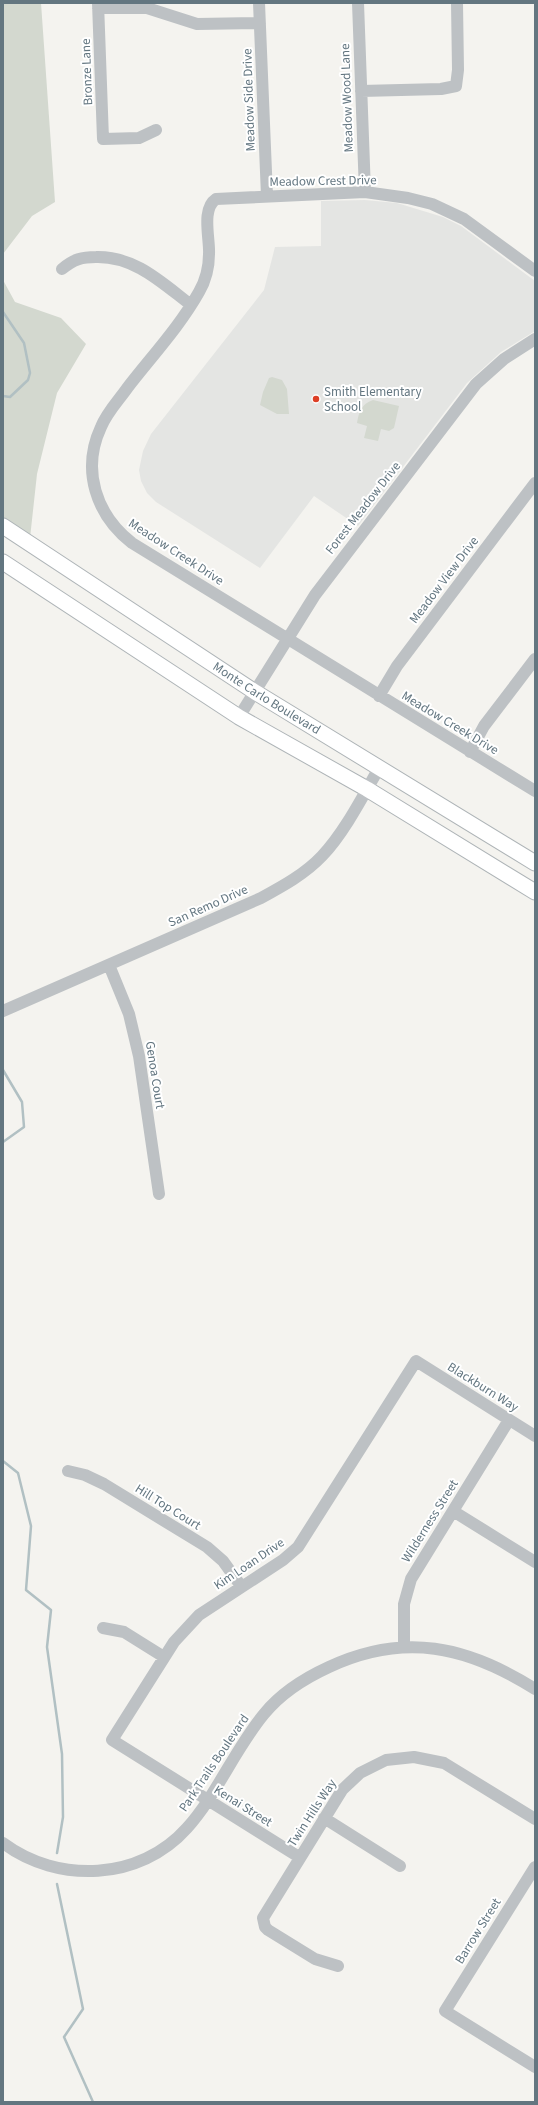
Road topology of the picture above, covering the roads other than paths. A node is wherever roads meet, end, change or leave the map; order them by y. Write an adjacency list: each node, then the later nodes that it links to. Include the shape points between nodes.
1 (259, 3): 5 (street, Meadow Side Drive)
2 (358, 3): 6 (street, Meadow Wood Lane)
3 (457, 3): 6 (street, via 456,86 441,90)
4 (98, 6): 5 (street, via 147,8 197,24); 7 (street, Bronze Lane, via 104,139 139,138)
5 (260, 23): 9 (street, Meadow Side Drive)
6 (361, 91): 8 (street, Meadow Wood Lane)
7 (156, 130)
8 (365, 192): 9 (street, Meadow Crest Drive); 12 (street, Meadow Crest Drive, via 408,198 443,209 468,222)
9 (267, 196): 10 (street, Meadow Crest Drive, via 223,198)
10 (211, 202): 13 (street, Meadow Creek Drive, via 208,212 208,269 204,283)
11 (62, 269): 13 (street, via 70,262 82,258 109,257 124,260 144,270)
12 (535, 271)
13 (191, 305): 18 (street, Meadow Creek Drive, via 111,410 101,427 92,456 95,492 111,524 132,543)
14 (535, 339): 18 (street, Forest Meadow Drive, via 504,360 476,384 322,585)
15 (535, 484): 21 (street, Meadow View Drive, via 397,666)
16 (3, 526): 20 (main road, Monte Carlo Boulevard)
17 (3, 562): 22 (main road)
18 (287, 639): 20 (street, Forest Meadow Drive); 21 (street, Meadow Creek Drive)
19 (535, 660): 23 (street, via 484,726)
20 (255, 692): 22 (street, Forest Meadow Drive); 24 (main road, Monte Carlo Boulevard)
21 (379, 696): 23 (street, Meadow Creek Drive)
22 (239, 718): 25 (main road)
23 (470, 752): 26 (street, Meadow Creek Drive)
24 (379, 768): 25 (street, San Remo Drive); 27 (main road, Monte Carlo Boulevard)
25 (367, 789): 28 (main road); 29 (street, San Remo Drive, via 322,856 292,880 261,898)
26 (535, 791)
27 (535, 863)
28 (535, 892)
29 (109, 965): 30 (street, San Remo Drive); 31 (street, Genoa Court, via 129,1014 137,1045)
30 (3, 1012)
31 (159, 1194)
32 (416, 1361): 33 (street, Blackburn Way); 38 (street, Kim Loan Drive, via 298,1547 283,1560)
33 (509, 1420): 34 (street, Blackburn Way); 36 (street, Wilderness Street)
34 (535, 1436)
35 (68, 1471): 38 (street, Hill Top Court, via 85,1475 104,1484 207,1547 223,1561)
36 (453, 1511): 37 (street); 40 (street, Wilderness Street, via 417,1567 408,1586 404,1604)
37 (535, 1562)
38 (241, 1586): 41 (street, Kim Loan Drive, via 189,1623)
39 (103, 1628): 41 (street, via 131,1636)
40 (404, 1647): 42 (street, Park Trails Boulevard, via 440,1649 468,1655 495,1666); 44 (street, Park Trails Boulevard, via 366,1652 320,1671 292,1689 265,1713 246,1736)
41 (164, 1657): 43 (street, Kim Loan Drive)
42 (535, 1689)
43 (112, 1740): 44 (street, Kenai Street)
44 (207, 1800): 47 (street, Park Trails Boulevard, via 186,1829 167,1846 142,1860 114,1869 81,1872 48,1867 19,1854); 48 (street, Kenai Street)
45 (324, 1818): 46 (street, Twin Hills Way, via 342,1790 360,1773 386,1760 414,1757 444,1763); 48 (street, Twin Hills Way); 49 (street)
46 (535, 1818)
47 (3, 1843)
48 (299, 1858): 51 (street, Twin Hills Way, via 264,1914 263,1922 268,1930 315,1959)
49 (400, 1866)
50 (535, 1867): 52 (street, Barrow Street, via 445,2011)
51 (338, 1966)
52 (535, 2067)

